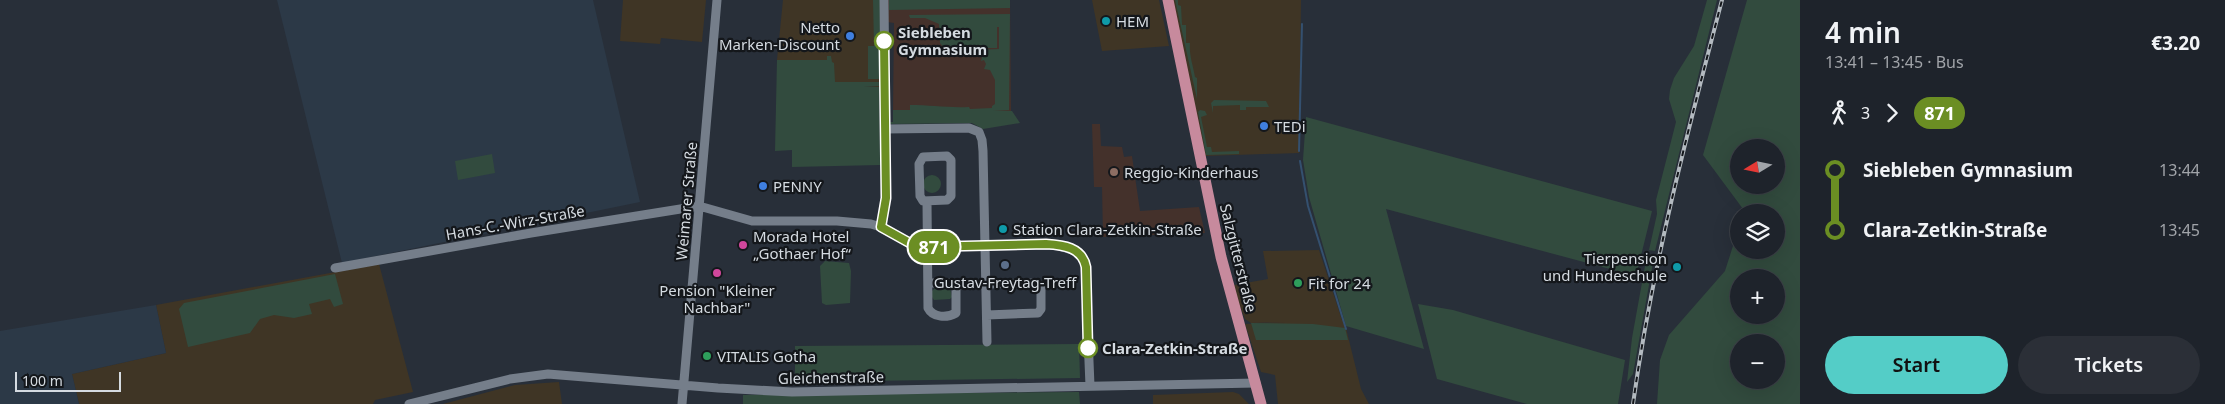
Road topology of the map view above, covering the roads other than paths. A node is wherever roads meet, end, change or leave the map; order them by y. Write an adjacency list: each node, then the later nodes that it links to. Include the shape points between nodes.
1 (716, 0): 6 (street, Weimarer Straße)
2 (884, 0): 4 (street)
3 (1168, 0): 15 (main road, Salzgitterstraße, via 1224,271)
4 (885, 129): 7 (street, via 886,198); 8 (street, via 969,128 979,132 983,151)
5 (927, 202): 5 (street, via 947,200 952,196 951,160 946,156 923,157 919,164 920,196); 9 (street)
6 (699, 206): 7 (street, via 752,221 862,222); 10 (street, Hans-C.-Wirz-Straße); 16 (street, Weimarer Straße)
7 (881, 227): 9 (street, via 908,242)
8 (985, 246): 9 (street); 12 (street); 17 (street, via 1056,245 1074,250 1083,257)
9 (928, 247): 11 (street)
10 (335, 268)
11 (928, 284): 11 (street, via 931,313 936,316 956,313 956,286 952,283)
12 (986, 284): 13 (street); 13 (street, via 1035,283 1041,288 1038,314)
13 (987, 315): 14 (street)
14 (987, 342)
15 (1256, 383): 17 (street, Gleichenstraße); 20 (main road, Salzgitterstraße)
16 (684, 385): 17 (street, Gleichenstraße, via 792,392); 18 (street, Gleichenstraße, via 543,374); 19 (street, Weimarer Straße)
17 (1090, 386)
18 (410, 404)
19 (682, 404)
20 (1261, 404)

